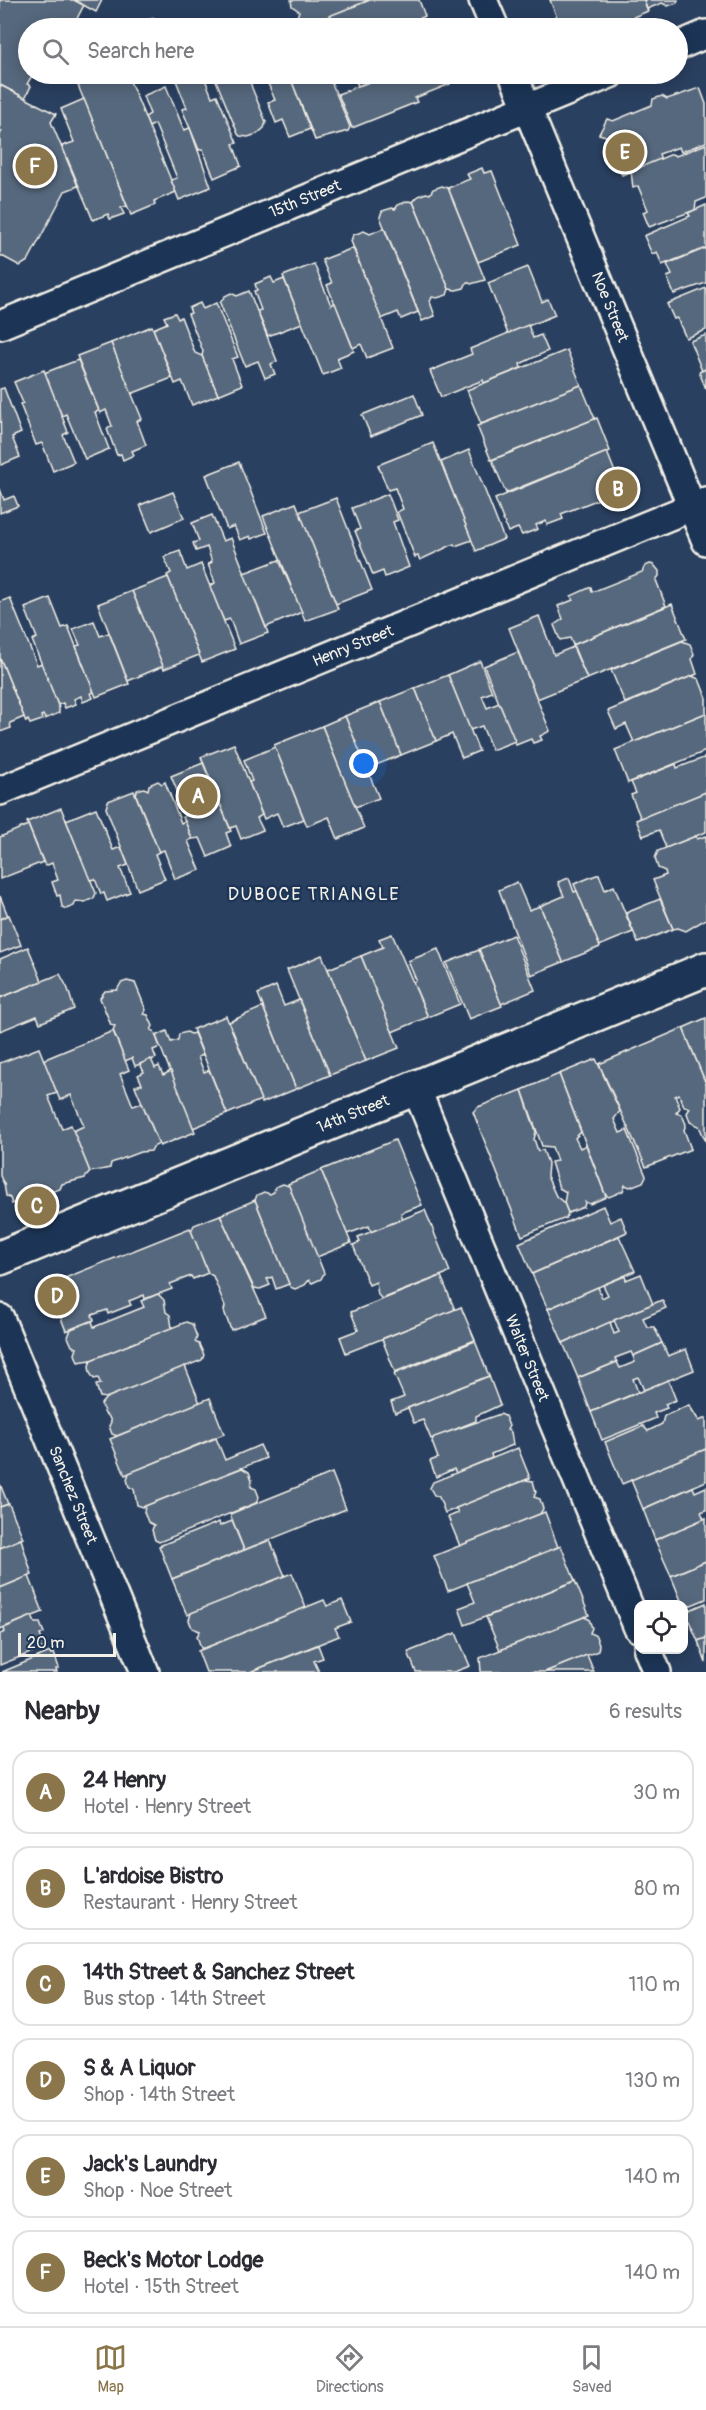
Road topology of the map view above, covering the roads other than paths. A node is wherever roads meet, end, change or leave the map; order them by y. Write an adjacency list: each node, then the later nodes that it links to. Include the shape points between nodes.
1 (483, 0): 2 (street)
2 (491, 18)
3 (706, 34): 4 (street)
4 (688, 42)
5 (517, 84): 7 (street, Noe Street)
6 (585, 84): 7 (street, 15th Street)
7 (527, 107): 8 (street, 15th Street); 9 (street, Noe Street)
8 (0, 325)
9 (699, 504): 10 (street, Noe Street); 11 (street, Henry Street)
10 (706, 541)
11 (0, 791)
12 (706, 969): 13 (street, 14th Street)
13 (416, 1088): 14 (street, 14th Street); 16 (street, Walter Street)
14 (0, 1258)
15 (0, 1318): 18 (street, Sanchez Street)
16 (634, 1616)
17 (650, 1654): 19 (street)
18 (145, 1672)
19 (657, 1672)

